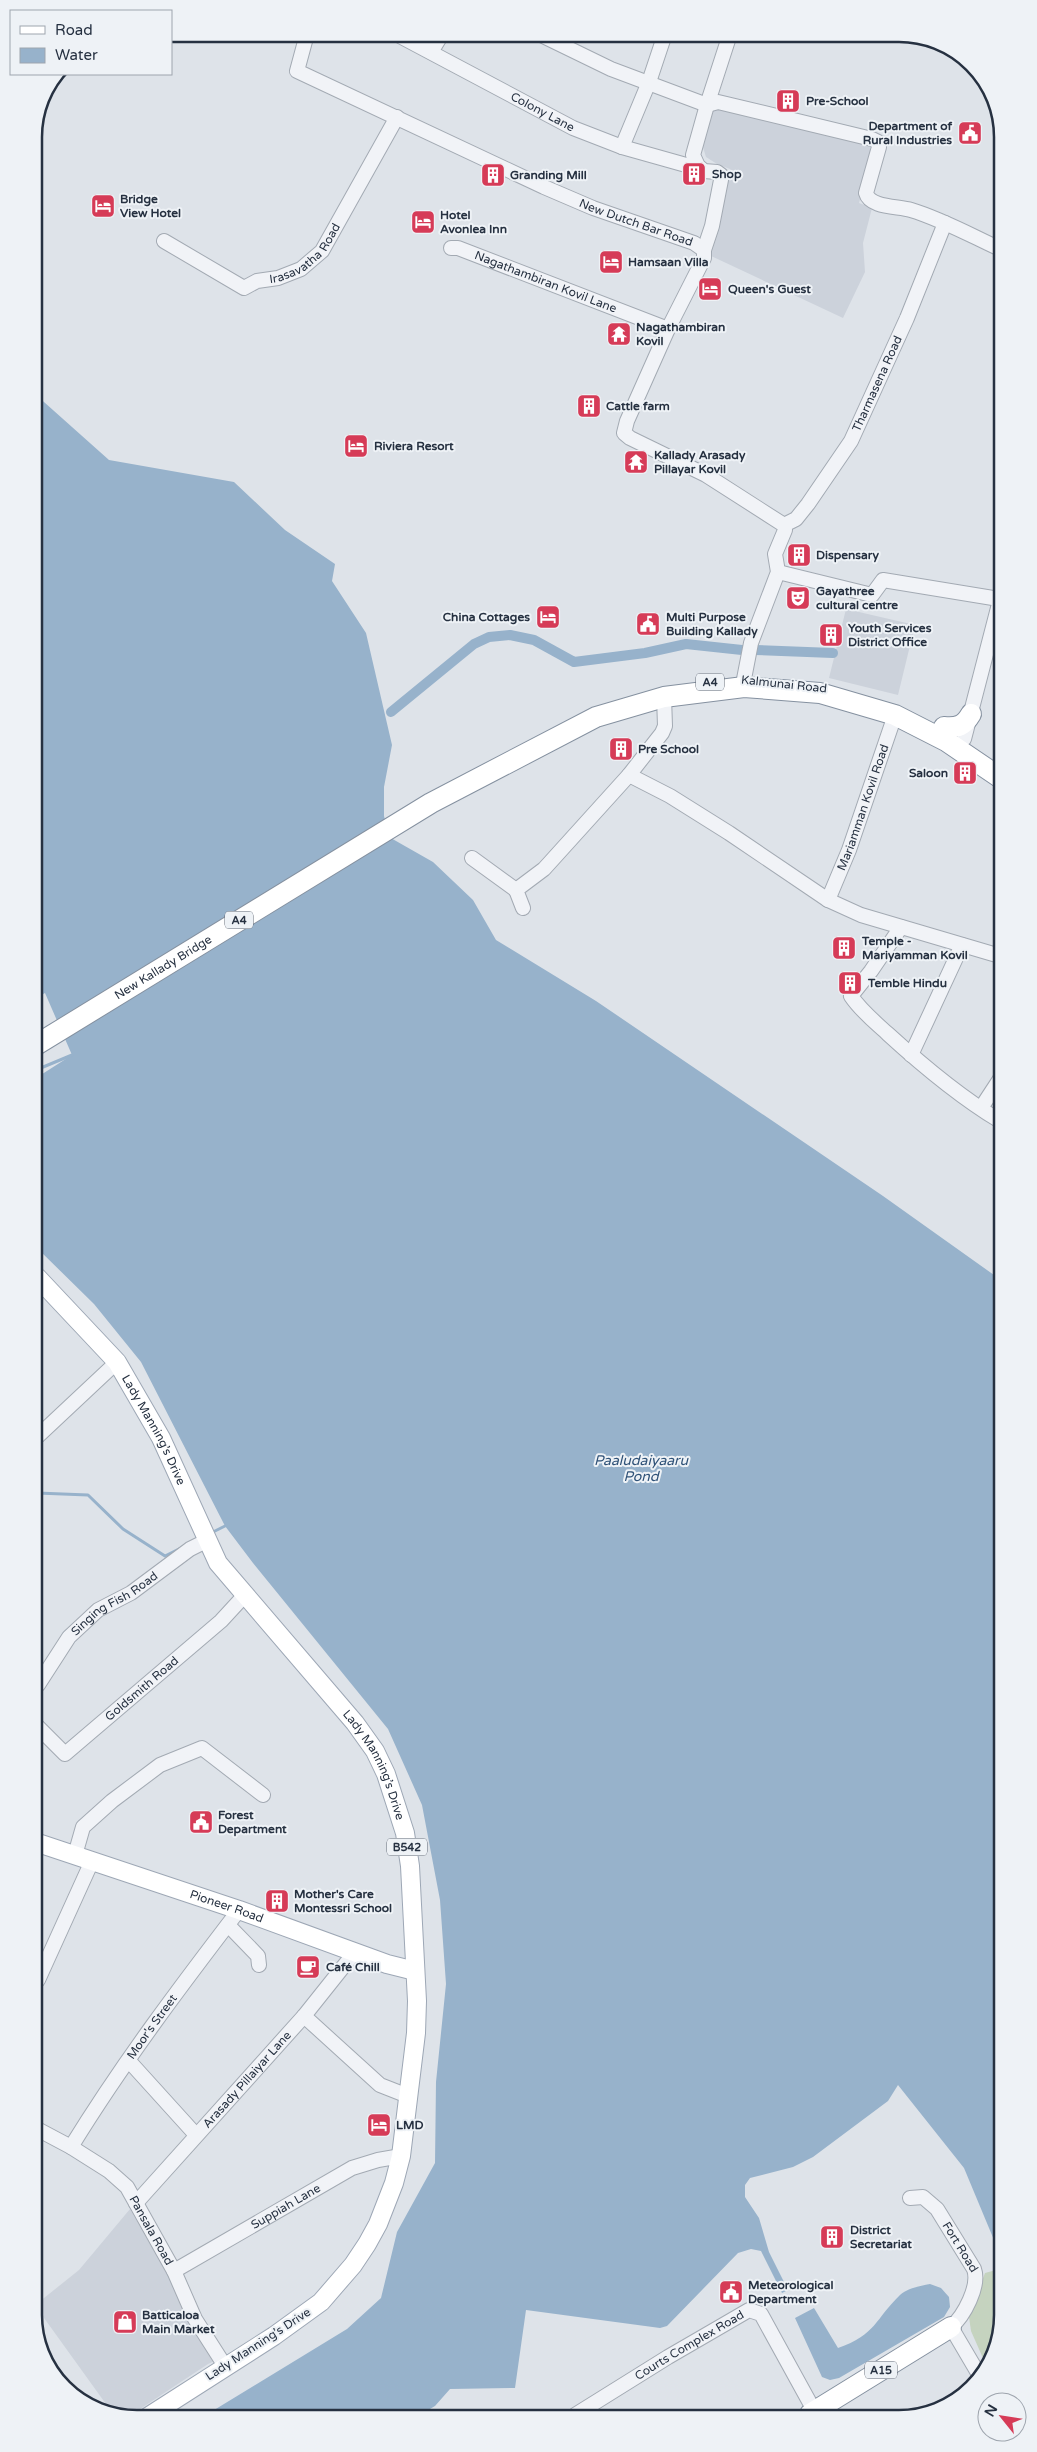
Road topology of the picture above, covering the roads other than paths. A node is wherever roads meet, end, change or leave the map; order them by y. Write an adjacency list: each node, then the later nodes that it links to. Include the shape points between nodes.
1 (305, 43): 10 (street, New Dutch Bar Road, via 297,71)
2 (414, 43): 7 (street, Colony Lane)
3 (436, 43): 7 (street)
4 (558, 43): 8 (street, via 612,69)
5 (662, 43): 8 (street)
6 (727, 43): 9 (street)
7 (431, 52): 11 (street, Colony Lane, via 573,128)
8 (649, 82): 9 (street); 11 (street)
9 (706, 105): 12 (street, via 693,155); 13 (street, via 718,102 872,139 878,142 879,148 866,193 868,199)
10 (397, 117): 14 (street, Irasavatha Road, via 322,251 302,269 278,278 257,281 244,288); 17 (street, New Dutch Bar Road, via 544,187 593,208 694,243)
11 (622, 147): 12 (street, Colony Lane, via 686,166)
12 (698, 166): 17 (street, Colony Lane, via 721,175)
13 (945, 223): 15 (street); 19 (street, Tharmasena Road, via 907,318 851,441 808,504 796,519)
14 (164, 241)
15 (994, 246)
16 (451, 248): 18 (street, Nagathambiran Kovil Lane)
17 (704, 250): 18 (street, New Dutch Bar Road, via 704,258)
18 (668, 328): 19 (street, New Dutch Bar Road, via 624,433 706,475)
19 (784, 525): 20 (street, via 786,530 775,554)
20 (778, 572): 21 (street, via 872,595 882,580); 23 (street, via 752,643)
21 (994, 598)
22 (994, 624): 25 (street)
23 (744, 683): 24 (highway, Kalmunai Road / A4); 26 (highway, Kalmunai Road / A4, via 820,693); 27 (highway, Kalmunai Road / A4, via 810,684 847,692 899,708); 32 (highway, Kalmunai Road / A4, via 685,684 631,697 592,711)
24 (664, 697): 31 (street, via 665,726 662,733); 32 (highway, Kalmunai Road / A4, via 596,717)
25 (971, 714): 27 (highway, via 966,723 957,728); 28 (street)
26 (895, 715): 30 (highway, Kalmunai Road / A4, via 946,742); 35 (street, Mariamman Kovil Road, via 849,850)
27 (944, 727): 28 (highway, Kalmunai Road / A4)
28 (964, 739): 29 (highway, Kalmunai Road / A4)
29 (994, 760)
30 (994, 773)
31 (629, 775): 34 (street, via 544,869); 35 (street, via 729,833)
32 (430, 801): 40 (highway, New Kallady Bridge / A4)
33 (472, 858): 34 (street)
34 (516, 890): 36 (street)
35 (828, 900): 37 (street, via 861,915)
36 (523, 908)
37 (901, 927): 38 (street); 41 (street, via 851,996)
38 (962, 945): 39 (street); 41 (street)
39 (994, 954)
40 (43, 1038)
41 (911, 1055): 43 (street)
42 (994, 1088): 43 (street)
43 (981, 1108): 44 (street)
44 (994, 1117)
45 (42, 1283): 46 (main road, Lady Manning’s Drive / B542)
46 (117, 1362): 47 (street); 48 (main road, Lady Manning’s Drive / B542, via 161,1438)
47 (42, 1432)
48 (208, 1540): 49 (main road, Lady Manning’s Drive / B542, via 218,1563); 50 (street, Singing Fish Road, via 131,1594 98,1610 68,1637)
49 (244, 1596): 51 (street, Goldsmith Road, via 220,1621 65,1754); 60 (main road, Lady Manning’s Drive / B542, via 355,1723 382,1766 405,1833 410,1866)
50 (42, 1678)
51 (42, 1732)
52 (263, 1795): 54 (street, via 202,1748 160,1765 83,1827)
53 (42, 1844): 54 (main road, Pioneer Road)
54 (84, 1858): 55 (main road, Pioneer Road); 59 (street)
55 (239, 1910): 56 (street, Moor's Street); 57 (main road, Pioneer Road)
56 (228, 1925): 58 (street, via 258,1956); 62 (street, Moor's Street, via 198,1961)
57 (355, 1952): 60 (main road, Pioneer Road); 61 (street, Arasady Pillaiyar Lane)
58 (259, 1965)
59 (42, 1969)
60 (415, 1971): 63 (main road, Lady Manning’s Drive / B542, via 416,2033)
61 (304, 2016): 63 (street, via 380,2085); 65 (street, Arasady Pillaiyar Lane)
62 (130, 2061): 65 (street); 66 (street, Moor's Street)
63 (408, 2096): 67 (main road, Lady Manning’s Drive / B542)
64 (42, 2132): 66 (street, Pansala Road)
65 (196, 2136): 69 (street, Arasady Pillaiyar Lane)
66 (71, 2147): 69 (street, Pansala Road, via 109,2171 127,2187)
67 (401, 2156): 70 (street, Suppiah Lane, via 352,2168); 72 (main road, Lady Manning’s Drive / B542, via 386,2206 353,2265 321,2302)
68 (910, 2198): 71 (street, Fort Road, via 923,2197 937,2209 976,2274 964,2314)
69 (136, 2203): 70 (street, Pansala Road)
70 (174, 2271): 72 (street, Pansala Road, via 195,2320)
71 (951, 2326): 73 (street); 77 (highway, Fort Road / A15)
72 (225, 2366): 74 (main road, Lady Manning’s Drive / B542)
73 (976, 2370)
74 (160, 2409)
75 (584, 2410): 76 (street, Courts Complex Road, via 749,2310 761,2314)
76 (811, 2410)
77 (818, 2410)

